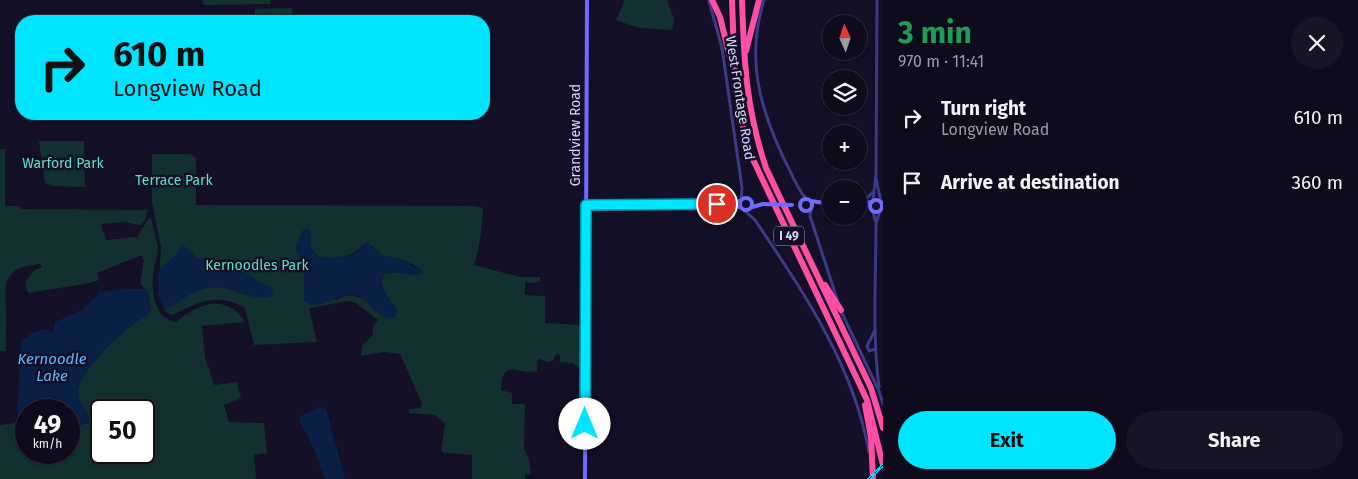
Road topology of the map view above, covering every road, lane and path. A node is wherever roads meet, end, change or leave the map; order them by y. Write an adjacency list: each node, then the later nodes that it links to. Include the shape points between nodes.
1 (587, 0): 22 (main road, Grandview Road)
2 (711, 0): 9 (highway, via 720,17); 14 (street, West Frontage Road, via 722,48 742,188)
3 (732, 0): 9 (highway, I 49)
4 (742, 0): 8 (highway, I 49)
5 (759, 0): 8 (highway)
6 (764, 0): 12 (street, via 756,50 760,97 775,138)
7 (877, 0): 10 (street)
8 (744, 62): 34 (highway, I 49, via 750,112 766,168)
9 (735, 78): 38 (highway, I 49, via 740,115 757,169)
10 (876, 175): 11 (street); 19 (street)
11 (874, 189): 13 (street); 17 (street)
12 (806, 199): 15 (main road); 16 (main road)
13 (867, 199)
14 (741, 201): 20 (main road); 23 (main road, via 747,198); 26 (main road)
15 (801, 202): 24 (main road); 29 (main road)
16 (811, 202): 21 (main road); 27 (main road)
17 (873, 202): 18 (main road); 19 (main road); 30 (main road)
18 (867, 203)
19 (882, 203): 31 (main road)
20 (717, 204): 22 (main road); 26 (main road)
21 (822, 204)
22 (586, 205): 43 (main road, Grandview Road)
23 (752, 205): 24 (main road, bridge); 32 (main road)
24 (794, 205): 29 (main road)
25 (822, 206): 27 (main road)
26 (740, 207): 32 (main road)
27 (811, 208): 29 (main road); 35 (street, via 810,216)
28 (867, 208): 30 (main road)
29 (802, 209)
30 (872, 210): 31 (main road); 33 (street)
31 (881, 210): 33 (street)
32 (745, 211): 44 (street, via 755,220 808,298 844,367 862,420)
33 (876, 223): 36 (street)
34 (818, 279): 35 (highway); 41 (highway, I 49, via 871,388)
35 (841, 310): 39 (street)
36 (875, 330): 37 (street); 37 (street, via 867,350 873,351)
37 (876, 346): 39 (street)
38 (861, 387): 42 (highway, I 49, via 874,423); 44 (highway, via 871,437)
39 (879, 391): 40 (street)
40 (883, 404)
41 (883, 428)
42 (883, 465)
43 (585, 479)
44 (873, 479)

